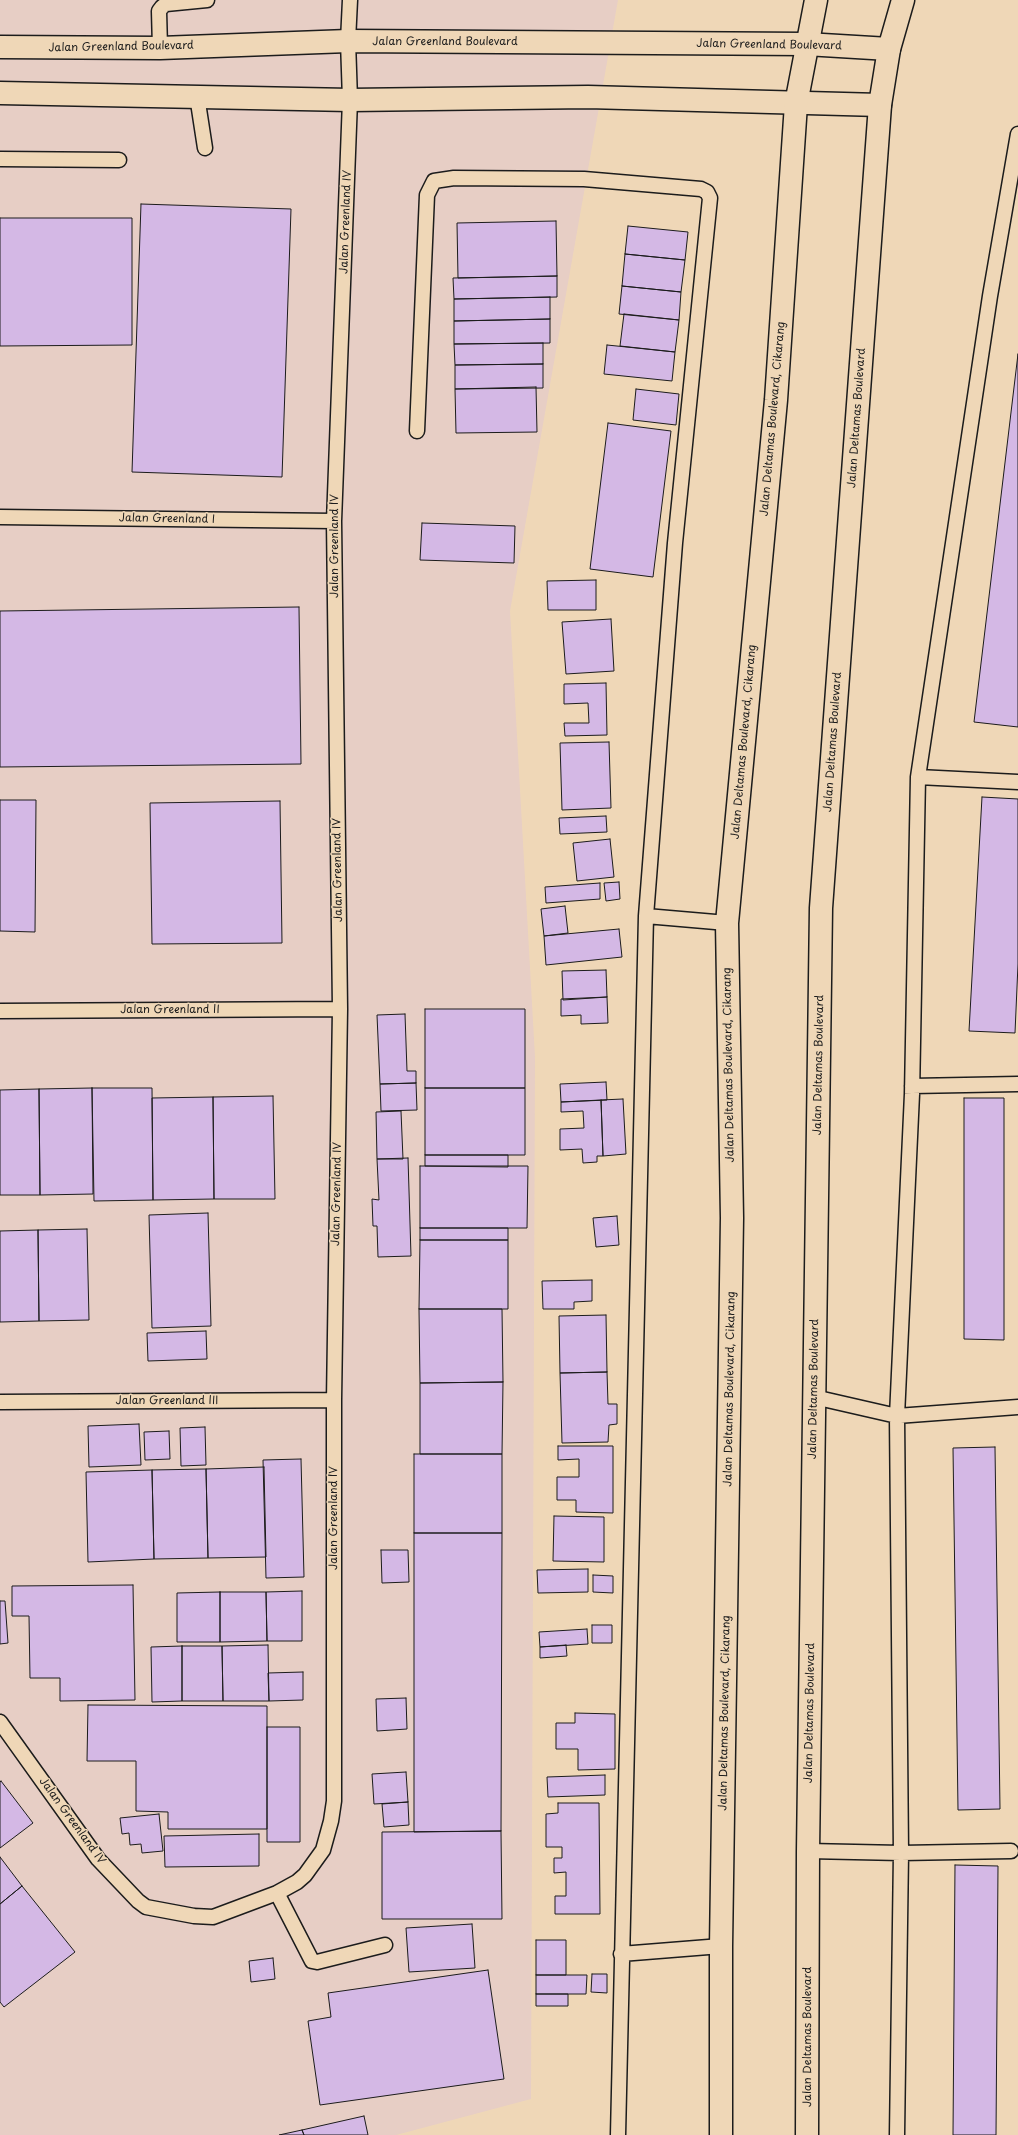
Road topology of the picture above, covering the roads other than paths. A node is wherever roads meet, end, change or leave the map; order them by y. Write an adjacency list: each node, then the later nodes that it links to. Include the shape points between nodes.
1 (207, 0): 8 (lane, via 166,4 162,7 159,11)
2 (350, 0): 5 (lane, Jalan Greenland IV)
3 (816, 0): 6 (street, Jalan Deltamas Boulevard, Cikarang)
4 (903, 0): 9 (street, Jalan Deltamas Boulevard)
5 (348, 41): 6 (street, Jalan Greenland Boulevard); 8 (street, Jalan Greenland Boulevard); 12 (lane, Jalan Greenland IV)
6 (806, 44): 9 (street, Jalan Greenland Boulevard); 13 (street, Jalan Deltamas Boulevard, Cikarang)
7 (0, 47): 8 (street, Jalan Greenland Boulevard)
8 (160, 48)
9 (889, 50): 14 (street, Jalan Deltamas Boulevard)
10 (0, 92): 11 (street)
11 (196, 96): 12 (street); 16 (lane)
12 (350, 100): 13 (street, via 588,97); 21 (lane, Jalan Greenland IV)
13 (796, 104): 14 (street); 25 (street, Jalan Deltamas Boulevard, Cikarang, via 776,400)
14 (880, 105): 30 (street, Jalan Deltamas Boulevard, via 821,908)
15 (1018, 134): 22 (lane, via 990,296)
16 (205, 148)
17 (0, 159): 18 (lane)
18 (119, 160)
19 (417, 431): 24 (lane, via 427,195 434,181 454,178 584,179 701,189 707,192 710,198 675,544)
20 (0, 517): 21 (lane, Jalan Greenland I)
21 (334, 521): 26 (lane, Jalan Greenland IV)
22 (918, 777): 23 (lane); 29 (lane)
23 (1018, 782)
24 (646, 916): 25 (lane); 42 (lane)
25 (727, 922): 41 (street, Jalan Deltamas Boulevard, Cikarang, via 732,1218)
26 (340, 1009): 27 (lane, Jalan Greenland II); 31 (lane, Jalan Greenland IV)
27 (0, 1011)
28 (1018, 1084): 29 (lane)
29 (912, 1086): 34 (lane)
30 (814, 1397): 34 (lane); 36 (street, Jalan Deltamas Boulevard)
31 (334, 1400): 32 (lane, Jalan Greenland III); 39 (lane, Jalan Greenland IV, via 333,1812 323,1850 318,1858 297,1882)
32 (0, 1402)
33 (1018, 1407): 34 (lane)
34 (897, 1416): 38 (lane)
35 (0, 1722): 39 (lane, Jalan Greenland IV, via 98,1859 146,1907 206,1918)
36 (808, 1851): 38 (lane); 45 (street, Jalan Deltamas Boulevard)
37 (1011, 1851): 38 (lane)
38 (901, 1853): 46 (lane)
39 (277, 1893): 40 (lane, via 312,1961 317,1962)
40 (385, 1945)
41 (721, 1946): 42 (lane); 44 (street, Jalan Deltamas Boulevard, Cikarang)
42 (621, 1954): 43 (lane)
43 (618, 2135)
44 (721, 2135)
45 (807, 2135)
46 (897, 2135)

